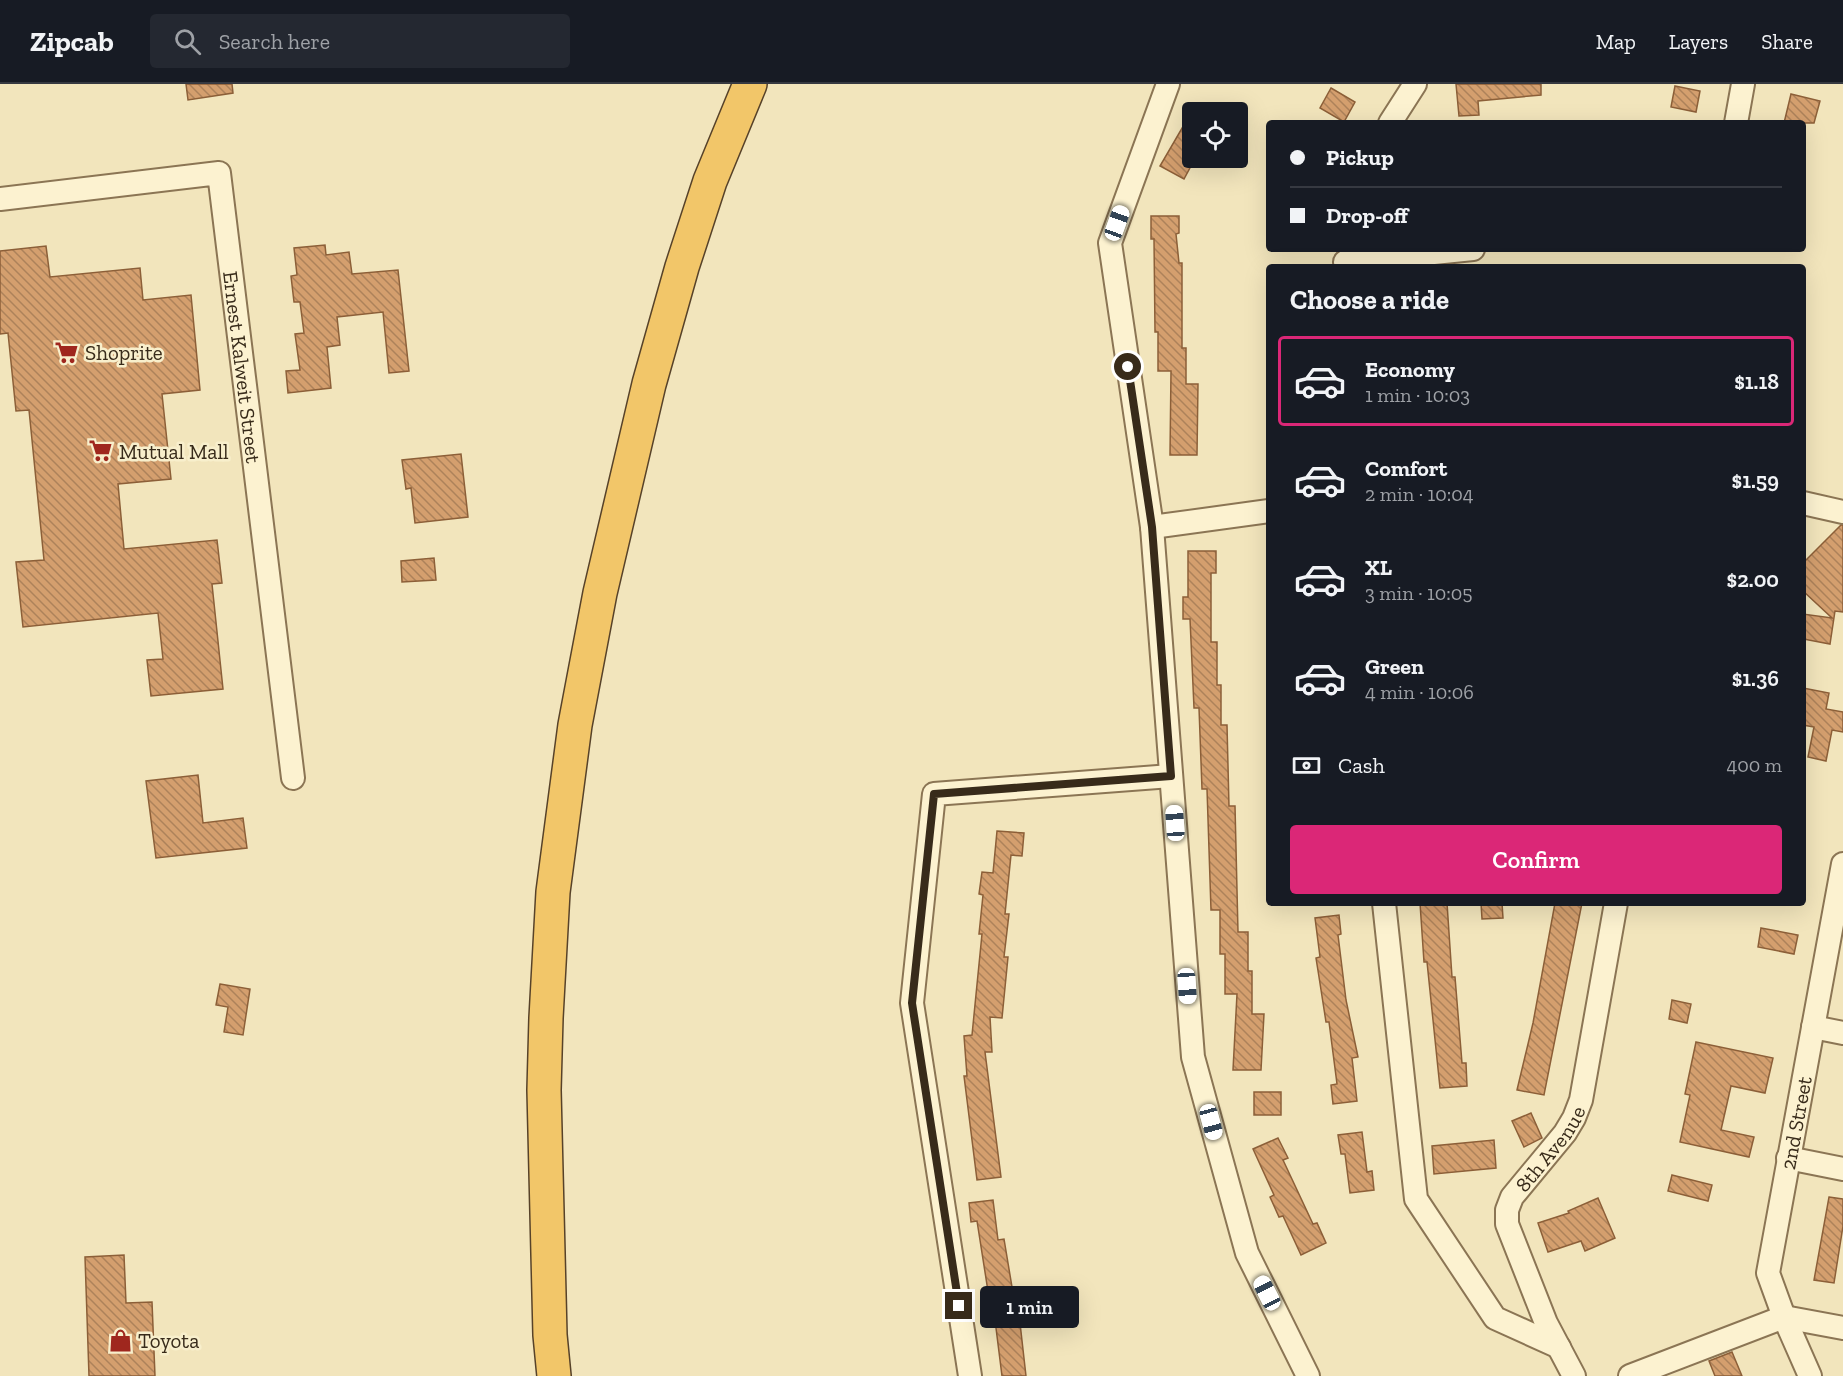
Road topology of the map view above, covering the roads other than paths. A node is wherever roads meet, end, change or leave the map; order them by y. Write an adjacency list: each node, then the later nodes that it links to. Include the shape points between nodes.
1 (750, 84): 27 (highway, via 710,181 649,384 600,593 575,726 553,892 546,1018 544,1090)
2 (1168, 84): 13 (street, via 1110,243)
3 (1415, 84): 5 (street)
4 (1743, 84): 6 (street)
5 (1392, 120)
6 (1737, 120)
7 (0, 199): 15 (street, Ernest Kalweit Street, via 219,173)
8 (1435, 252): 9 (street)
9 (1345, 259)
10 (1806, 504): 12 (street)
11 (1266, 511): 13 (street)
12 (1843, 512)
13 (1152, 527): 14 (street)
14 (1171, 776): 28 (street, via 934,794 912,1003); 29 (street, via 1193,1056 1247,1253)
15 (293, 778)
16 (1843, 864): 17 (street, 2nd Street)
17 (1841, 890): 20 (street, 2nd Street)
18 (1383, 906): 26 (street, via 1416,1199 1495,1318)
19 (1615, 906): 26 (street, 8th Avenue, via 1581,1100 1574,1118 1512,1197 1507,1210 1506,1224)
20 (1813, 1027): 21 (street); 22 (street, 2nd Street)
21 (1843, 1033)
22 (1788, 1158): 23 (street); 24 (street, 2nd Street, via 1768,1273)
23 (1843, 1169)
24 (1784, 1317): 25 (street); 31 (street); 32 (street, 2nd Street)
25 (1843, 1328)
26 (1559, 1347): 30 (street, 8th Avenue)
27 (554, 1376)
28 (970, 1376)
29 (1308, 1376)
30 (1574, 1376)
31 (1630, 1376)
32 (1810, 1376)

